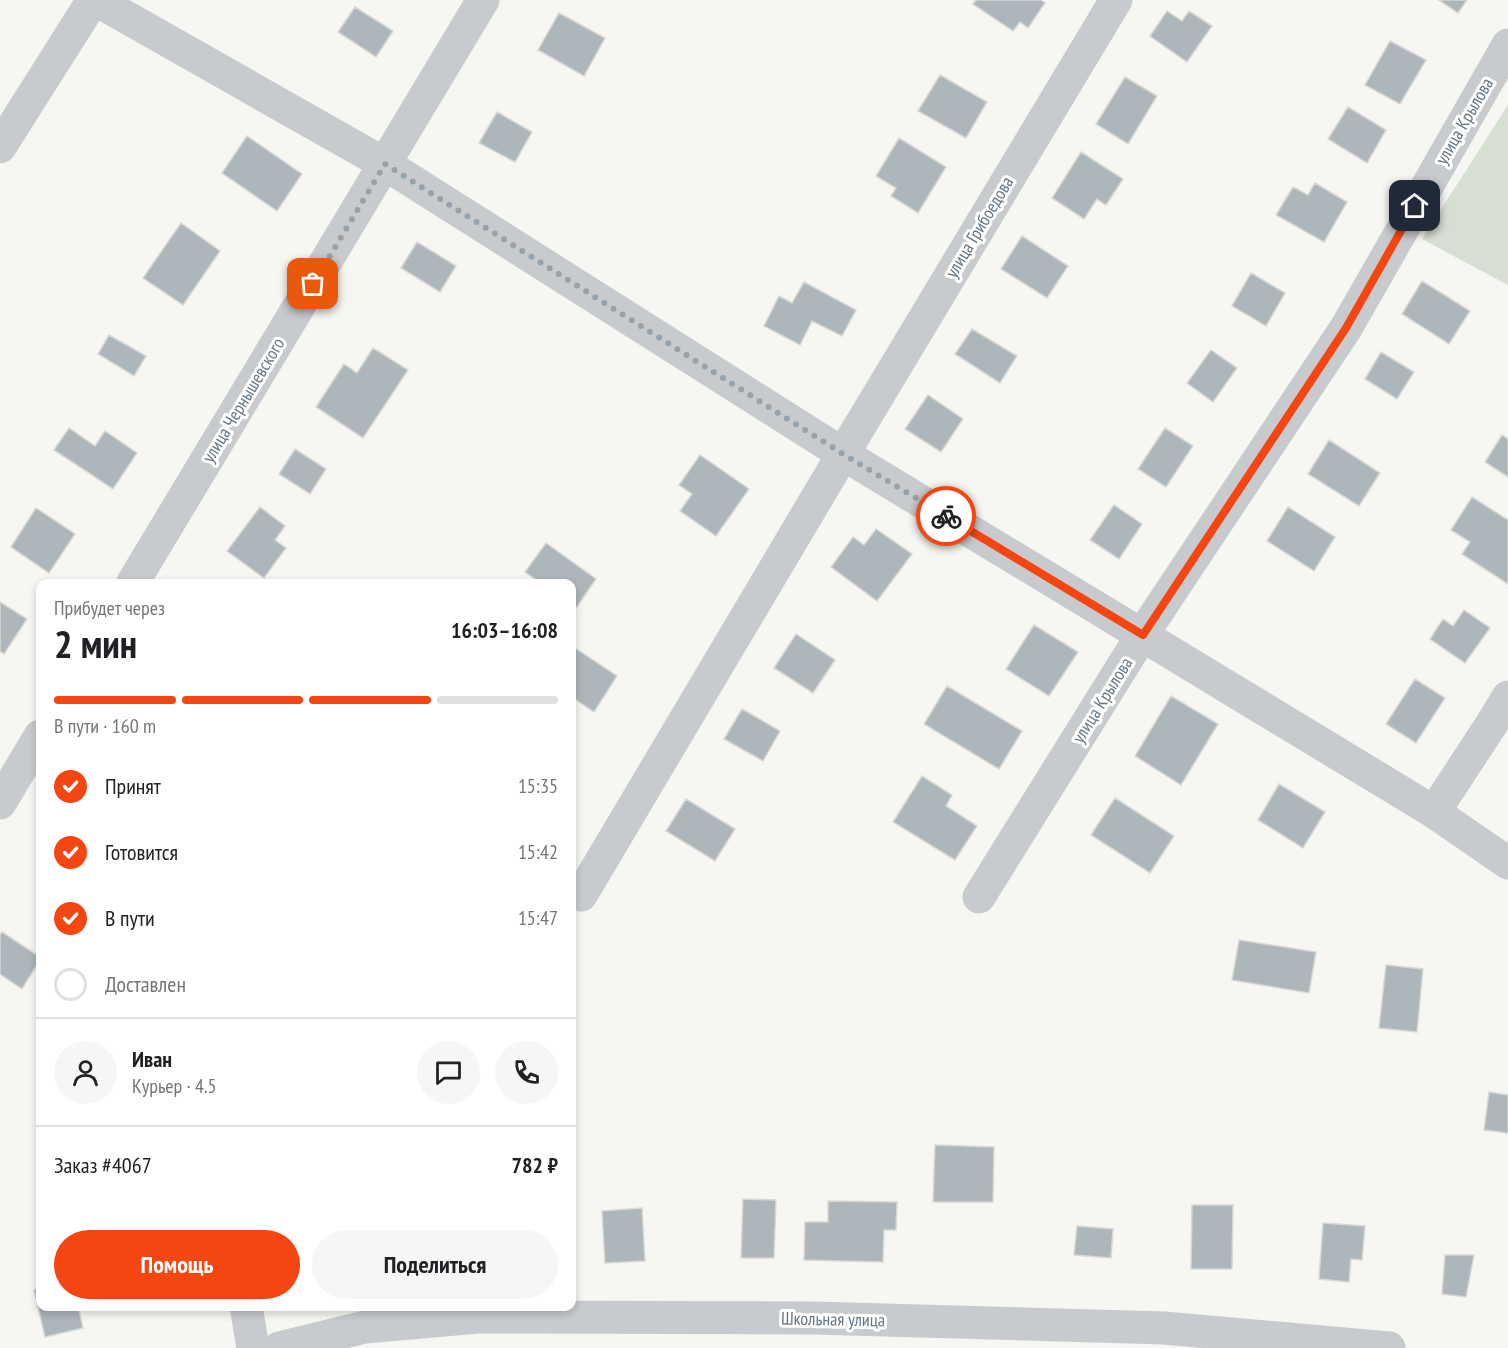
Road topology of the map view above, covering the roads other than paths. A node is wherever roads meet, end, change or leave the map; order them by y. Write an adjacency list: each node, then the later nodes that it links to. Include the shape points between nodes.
1 (94, 0): 5 (street); 6 (street)
2 (483, 0): 6 (street, улица Чернышевского)
3 (1116, 0): 7 (street, улица Грибоедова)
4 (1508, 45): 9 (street, улица Крылова, via 1346,328)
5 (0, 147)
6 (385, 164): 7 (street); 8 (street, улица Чернышевского)
7 (843, 454): 9 (street); 15 (street, улица Грибоедова)
8 (135, 579)
9 (1143, 635): 13 (street); 16 (street, улица Крылова)
10 (1508, 697): 13 (street)
11 (36, 743): 12 (street)
12 (0, 803)
13 (1434, 812): 14 (street)
14 (1508, 863)
15 (581, 895)
16 (979, 897)
17 (247, 1311): 18 (street)
18 (253, 1348)
19 (279, 1348): 20 (street, Школьная улица, via 365,1328 478,1317 562,1317 814,1318 1164,1328)
20 (1389, 1348)

